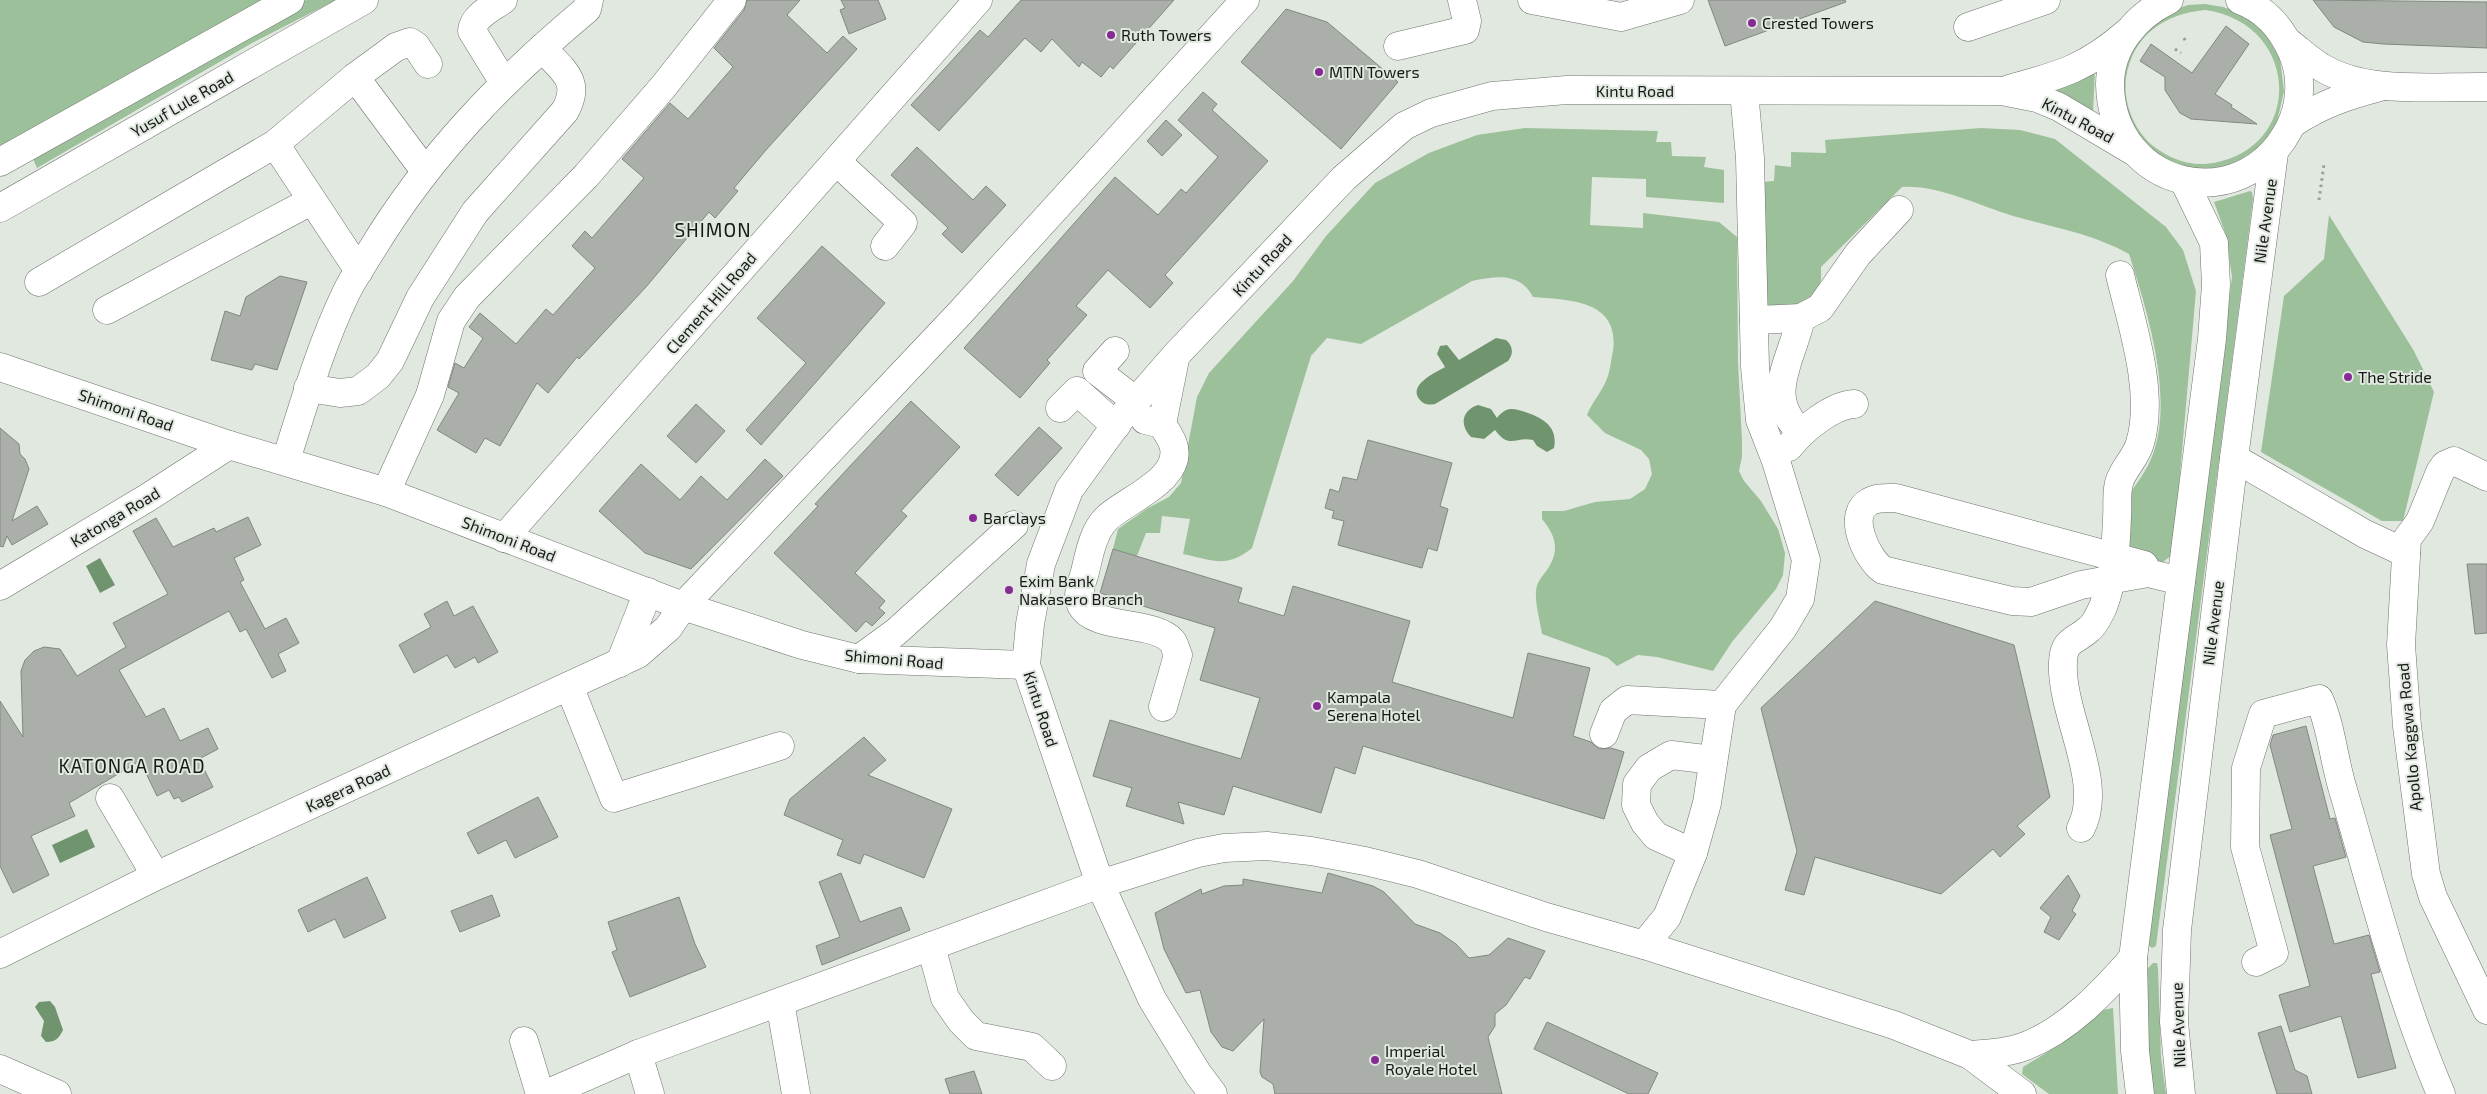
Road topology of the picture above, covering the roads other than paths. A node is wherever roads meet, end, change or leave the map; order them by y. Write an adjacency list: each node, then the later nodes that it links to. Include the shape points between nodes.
1 (290, 0): 31 (street)
2 (364, 0): 35 (street, Yusuf Lule Road)
3 (503, 0): 22 (street, via 474,22 472,31)
4 (590, 0): 19 (street, via 587,9)
5 (732, 0): 60 (street, via 586,176 467,297 452,321 430,395)
6 (978, 0): 32 (street, Clement Hill Road)
7 (1245, 0): 68 (street, Kagera Road, via 960,312)
8 (1462, 0): 18 (street, via 1467,21 1465,30)
9 (1680, 0): 14 (street)
10 (2046, 0): 17 (street)
11 (2169, 0): 15 (street)
12 (2240, 0): 16 (street)
13 (1547, 2): 14 (street, via 1613,16)
14 (1629, 7)
15 (2141, 17): 26 (street, via 2105,52 2079,68); 29 (street, via 2116,56 2110,83 2115,119)
16 (2278, 22): 23 (street, via 2322,68); 27 (street, via 2296,60 2299,79 2299,99)
17 (1968, 27)
18 (1398, 46)
19 (542, 48): 22 (street); 49 (street, via 573,87 565,111 475,212 420,298 390,361 378,376 358,391 340,393)
20 (428, 64): 21 (street, via 416,46 406,42)
21 (355, 77): 28 (street); 33 (street)
22 (504, 83): 33 (street)
23 (2384, 86): 24 (street); 27 (street, via 2335,99)
24 (2487, 87)
25 (1744, 91): 26 (street, Kintu Road); 45 (street, via 1750,158); 47 (street, Kintu Road, via 1532,92 1492,96 1431,113 1404,126 1344,178)
26 (2002, 91): 29 (street, Kintu Road, via 2059,106)
27 (2293, 123): 30 (street)
28 (275, 144): 36 (street); 42 (street)
29 (2134, 151): 34 (street, via 2148,165)
30 (2274, 153): 34 (street, via 2246,174 2226,181 2205,184); 56 (street, Nile Avenue)
31 (10, 156): 35 (street)
32 (836, 161): 39 (street, via 903,223); 62 (street, Clement Hill Road)
33 (425, 172): 40 (street, via 385,227)
34 (2184, 181): 65 (street, via 2214,244 2216,285)
35 (39, 186): 37 (street, Yusuf Lule Road)
36 (311, 201): 40 (street); 43 (street)
37 (0, 208)
38 (1899, 210): 44 (street, via 1858,254 1820,308)
39 (885, 246)
40 (359, 271): 49 (street, via 346,291)
41 (2120, 276): 64 (street, via 2145,402 2140,444 2119,482)
42 (39, 282)
43 (107, 310)
44 (1801, 318): 45 (street); 54 (street, via 1797,338 1781,376 1787,420)
45 (1754, 320): 58 (street, via 1760,420)
46 (1115, 351): 52 (street, via 1097,371)
47 (1176, 355): 52 (street, Kintu Road); 53 (street)
48 (0, 367): 55 (street, Shimoni Road)
49 (308, 388): 57 (street)
50 (1854, 404): 54 (street, via 1839,407)
51 (1060, 408): 52 (street, via 1077,391)
52 (1124, 415): 53 (street); 71 (street, Kintu Road, via 1069,490 1041,564)
53 (1162, 424): 74 (street, via 1174,446 1173,460 1167,473 1158,484 1104,521 1092,546 1078,595 1090,616 1158,633 1172,641 1178,655)
54 (1801, 432): 58 (street)
55 (229, 445): 57 (street, Shimoni Road); 66 (street, Katonga Road)
56 (2234, 458): 63 (street, via 2365,534); 103 (street, Nile Avenue, via 2177,930 2174,1022)
57 (286, 460): 60 (street, Shimoni Road)
58 (1776, 461): 73 (street, via 1806,560 1800,599 1783,628)
59 (2487, 477): 63 (street, Apollo Kaggwa Road, via 2450,462 2440,472 2420,521 2407,539)
60 (386, 492): 62 (street, Shimoni Road)
61 (1014, 524): 69 (street, via 896,632)
62 (504, 538): 67 (street, Shimoni Road)
63 (2406, 553): 89 (street, Apollo Kaggwa Road, via 2401,645 2414,790 2426,874 2433,897)
64 (2113, 568): 64 (street, via 2031,602 2012,601 1883,570 1874,564 1864,548 1859,517 1869,502 1896,498); 65 (street); 79 (street, via 2103,607 2090,628 2067,644 2062,661 2066,696 2090,795 2086,820)
65 (2181, 581): 86 (street)
66 (0, 586)
67 (648, 592): 68 (street, Shimoni Road); 70 (street)
68 (682, 606): 69 (street, Shimoni Road, via 802,646); 70 (street, Kagera Road, via 668,628 654,641)
69 (859, 659): 71 (street, Shimoni Road)
70 (620, 663): 72 (street, Kagera Road)
71 (1026, 665): 82 (street, Kintu Road)
72 (570, 686): 76 (street, via 614,798); 81 (street, Kagera Road)
73 (1722, 705): 75 (street, via 1627,700 1613,711); 77 (street)
74 (1163, 707)
75 (1604, 734)
76 (780, 746)
77 (1713, 760): 80 (street, via 1707,802); 80 (street, via 1670,755 1628,781 1645,823 1656,836)
78 (110, 798): 81 (street)
79 (2081, 828)
80 (1693, 853): 83 (street, via 1667,916)
81 (156, 876): 85 (street, Kagera Road)
82 (1100, 884): 83 (street, via 1198,853 1267,846 1365,861 1418,874 1546,917); 84 (street); 100 (street, Kintu Road, via 1152,999)
83 (1644, 945): 92 (street, via 1894,1025)
84 (931, 946): 88 (street); 93 (street, via 945,998 976,1036 1032,1047)
85 (0, 954)
86 (2133, 958): 92 (street, via 2087,1005 2046,1035 2023,1047); 102 (street)
87 (2256, 962): 104 (street, via 2274,953 2245,847 2246,768 2263,714 2319,699 2325,712 2334,761 2417,1037)
88 (780, 1002): 91 (street); 99 (street)
89 (2487, 1010)
90 (524, 1041): 96 (street)
91 (638, 1054): 97 (street); 98 (street)
92 (1970, 1055): 101 (street)
93 (1052, 1066)
94 (0, 1069): 95 (street)
95 (57, 1094)
96 (540, 1094)
97 (546, 1094)
98 (650, 1094)
99 (796, 1094)
100 (1213, 1094)
101 (2022, 1094)
102 (2140, 1094)
103 (2181, 1094)
104 (2441, 1094)

